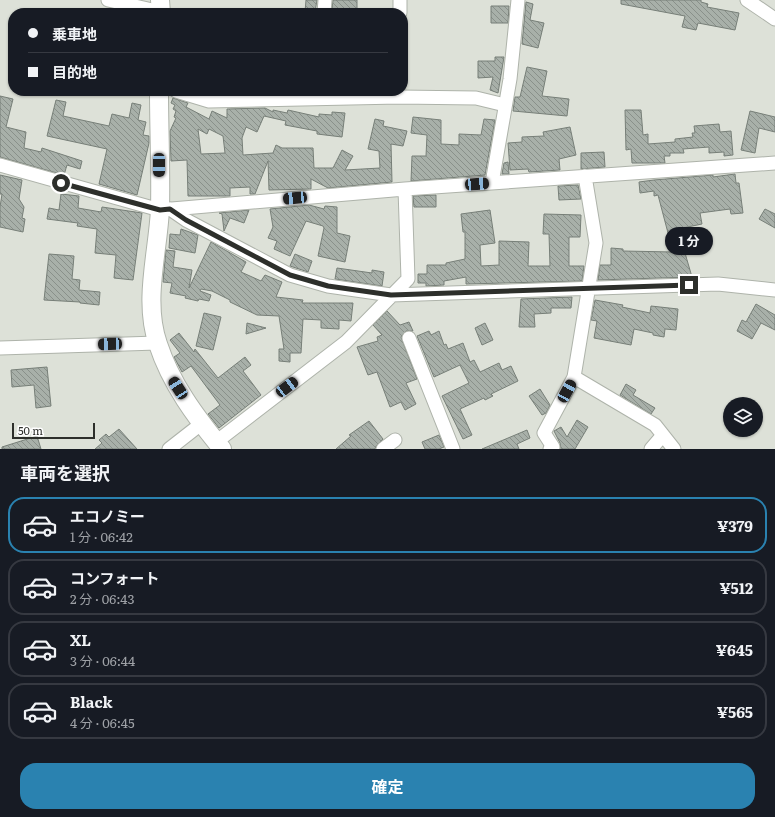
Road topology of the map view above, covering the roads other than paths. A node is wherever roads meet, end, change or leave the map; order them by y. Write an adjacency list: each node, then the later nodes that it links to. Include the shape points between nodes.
1 (108, 0): 4 (street)
2 (518, 0): 10 (street, via 510,79)
3 (747, 0): 5 (street)
4 (160, 8)
5 (775, 19)
6 (408, 94): 10 (street, via 476,98)
7 (159, 96): 16 (street)
8 (192, 96): 9 (street, via 209,101)
9 (304, 96)
10 (504, 105): 14 (street)
11 (775, 163): 13 (street)
12 (0, 166): 16 (street)
13 (585, 176): 14 (street); 17 (street, via 596,243)
14 (492, 183): 15 (street)
15 (405, 189): 16 (street); 19 (street, via 408,279)
16 (165, 209): 19 (street, via 290,275 328,286); 21 (street, via 152,285 152,318)
17 (588, 288): 18 (street, via 718,284); 19 (street); 23 (street)
18 (775, 290)
19 (391, 295): 27 (street, via 346,342)
20 (409, 338): 30 (street)
21 (157, 343): 22 (street); 24 (street, via 170,376)
22 (0, 348)
23 (574, 378): 25 (street, via 655,425); 31 (street, via 544,433 553,448)
24 (201, 424): 27 (street); 28 (street)
25 (663, 435): 32 (street); 33 (street)
26 (395, 440): 29 (street)
27 (219, 445)
28 (169, 449)
29 (383, 449)
30 (453, 449)
31 (550, 449)
32 (651, 449)
33 (674, 449)

